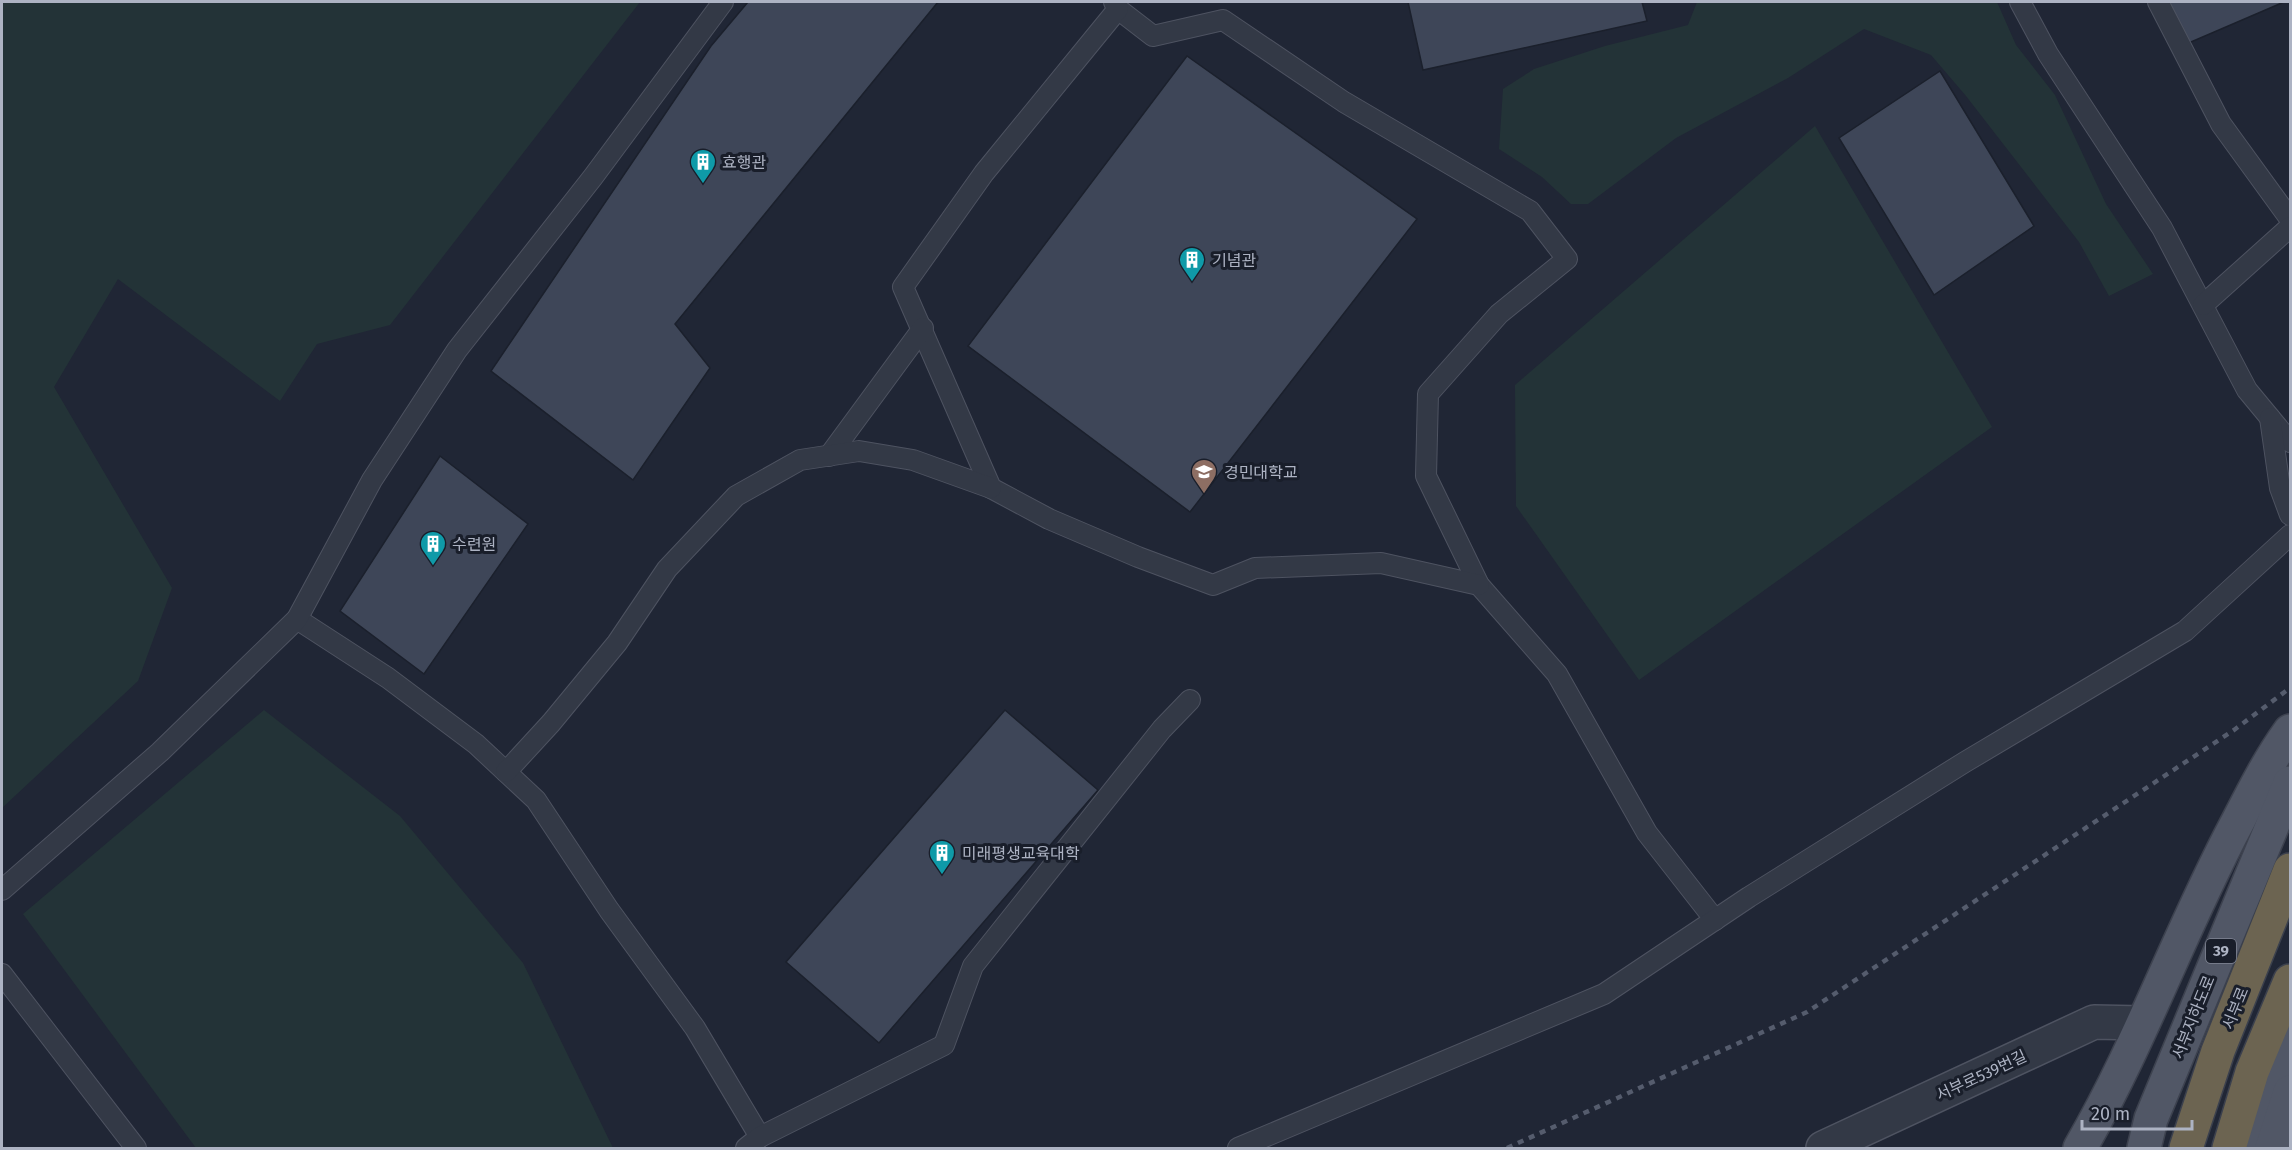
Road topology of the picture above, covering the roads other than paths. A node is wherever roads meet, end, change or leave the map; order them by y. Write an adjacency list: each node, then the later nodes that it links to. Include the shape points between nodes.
1 (723, 2): 16 (lane, via 457,350 372,480)
2 (2020, 2): 7 (lane, via 2049,54 2162,228)
3 (2158, 2): 5 (lane, via 2221,124)
4 (1116, 5): 8 (lane, via 984,174 903,287); 15 (lane, via 1153,36 1223,20 1344,102 1530,211 1567,260 1499,314 1428,394 1426,476)
5 (2290, 219)
6 (2290, 226): 7 (lane)
7 (2203, 305): 9 (lane, via 2247,390)
8 (923, 328): 11 (lane); 12 (lane)
9 (2270, 417): 10 (lane); 13 (lane, via 2280,488)
10 (2288, 434)
11 (830, 456): 12 (lane, via 859,451 913,460); 19 (lane, via 800,460 736,495 666,569 616,643)
12 (991, 488): 15 (lane, via 1059,523 1213,585 1255,568 1381,563)
13 (2290, 515)
14 (2290, 535): 23 (lane, via 2186,630 1965,762)
15 (1479, 585): 23 (lane, via 1557,674 1647,833)
16 (297, 619): 19 (lane, via 388,678 476,744); 22 (lane, via 160,752)
17 (1190, 700): 30 (lane, via 1162,729 973,966 944,1045)
18 (2290, 731): 26 (main road, via 2272,756 2212,868)
19 (506, 772): 30 (lane, via 536,800 609,910 695,1028)
20 (2290, 783): 29 (main road, 서부지하도로 / 39)
21 (2290, 870): 36 (highway, 서부로, via 2218,1051)
22 (2, 890)
23 (1715, 920): 32 (lane, via 1604,994)
24 (2, 974): 31 (lane)
25 (2290, 981): 37 (highway, via 2252,1072)
26 (2143, 1023): 33 (street, 서부로539번길, via 2094,1022); 34 (main road)
27 (2290, 1028): 38 (main road)
28 (2290, 1092): 39 (main road)
29 (2147, 1134): 35 (main road, 39)
30 (753, 1143)
31 (136, 1149)
32 (1238, 1149)
33 (1823, 1149)
34 (2080, 1149)
35 (2128, 1149)
36 (2186, 1149)
37 (2229, 1149)
38 (2245, 1149)
39 (2272, 1149)

